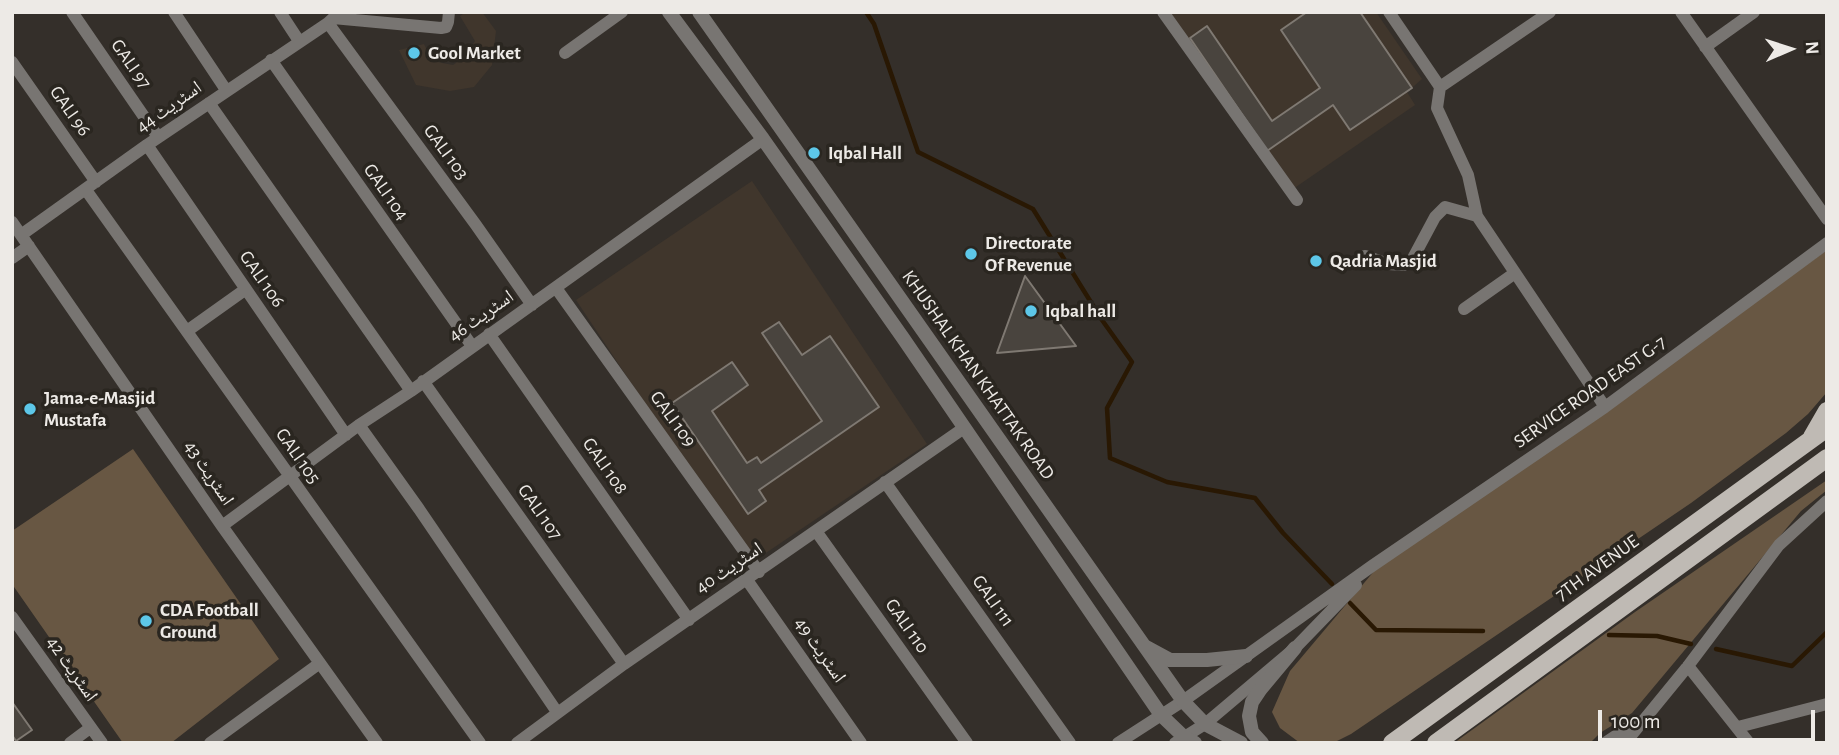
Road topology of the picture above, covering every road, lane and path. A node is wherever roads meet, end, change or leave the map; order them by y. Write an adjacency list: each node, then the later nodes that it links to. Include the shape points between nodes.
1 (72, 12): 23 (street, GALI 97)
2 (174, 12): 20 (street)
3 (280, 12): 14 (street)
4 (449, 12): 13 (street, via 446,27)
5 (622, 12): 16 (street)
6 (669, 12): 22 (street, KHUSHAL KHAN KHATTAK ROAD)
7 (699, 12): 38 (street, KHUSHAL KHAN KHATTAK ROAD)
8 (1163, 12): 25 (street)
9 (1389, 12): 19 (street)
10 (1550, 12): 19 (street)
11 (1681, 12): 15 (street)
12 (1754, 12): 15 (street)
13 (334, 18): 14 (street, اسٹریٹ 44); 36 (street, GALI 103)
14 (299, 41): 17 (street, اسٹریٹ 44)
15 (1705, 47): 27 (street)
16 (565, 53)
17 (271, 60): 20 (street, اسٹریٹ 44); 42 (street, GALI 104)
18 (12, 62): 24 (street, GALI 96)
19 (1440, 87): 26 (street, via 1437,108 1468,175)
20 (226, 90): 21 (street, اسٹریٹ 44)
21 (209, 103): 23 (street, اسٹریٹ 44); 44 (street)
22 (763, 139): 34 (street, اسٹریٹ 46); 41 (street, KHUSHAL KHAN KHATTAK ROAD)
23 (153, 141): 24 (street, اسٹریٹ 44); 35 (street, GALI 106)
24 (91, 186): 29 (street, اسٹریٹ 44); 39 (street, GALI 105)
25 (1297, 200)
26 (1477, 216): 31 (street, via 1444,207 1412,261 1404,265); 33 (street)
27 (1827, 219)
28 (12, 222): 29 (street, اسٹریٹ 43)
29 (25, 241): 32 (street, اسٹریٹ 44); 56 (street, اسٹریٹ 43)
30 (1827, 243): 45 (street, SERVICE ROAD EAST G-7)
31 (1365, 257)
32 (12, 258)
33 (1515, 273): 37 (street); 45 (street)
34 (556, 288): 36 (street, اسٹریٹ 46); 59 (street, GALI 109)
35 (246, 289): 39 (street); 50 (street, GALI 106)
36 (531, 305): 40 (street, اسٹریٹ 46)
37 (1464, 309)
38 (919, 326): 41 (street); 63 (street, KHUSHAL KHAN KHATTAK ROAD)
39 (187, 331): 53 (street, GALI 105)
40 (489, 334): 42 (street, اسٹریٹ 46); 62 (street, GALI 108)
41 (903, 338): 48 (street, KHUSHAL KHAN KHATTAK ROAD)
42 (472, 346): 43 (street, اسٹریٹ 46)
43 (423, 381): 44 (street, اسٹریٹ 46); 67 (street, GALI 107)
44 (411, 391): 47 (street, اسٹریٹ 46)
45 (1605, 407): 58 (street, SERVICE ROAD EAST G-7)
46 (1827, 411): 51 (main road)
47 (359, 425): 50 (street, اسٹریٹ 46); 71 (street)
48 (964, 428): 54 (street, اسٹریٹ 40); 72 (street, KHUSHAL KHAN KHATTAK ROAD)
49 (1827, 428): 51 (main road, 7TH AVENUE)
50 (346, 435): 53 (street, اسٹریٹ 46)
51 (1810, 440): 90 (main road, 7TH AVENUE)
52 (1824, 460): 91 (main road)
53 (288, 476): 56 (street, اسٹریٹ 46); 82 (street, GALI 105)
54 (885, 482): 57 (street, اسٹریٹ 40); 86 (street, GALI 111)
55 (1827, 501): 68 (street, via 1779,545)
56 (222, 526): 66 (street, اسٹریٹ 43)
57 (816, 531): 59 (street, اسٹریٹ 40); 85 (street, GALI 110)
58 (1372, 566): 64 (street, SERVICE ROAD EAST G-7); 65 (street, SERVICE ROAD EAST G-7)
59 (759, 572): 60 (street, اسٹریٹ 40)
60 (747, 580): 62 (street, اسٹریٹ 40); 84 (street, اسٹریٹ 49)
61 (12, 617): 76 (street, اسٹریٹ 42)
62 (689, 620): 67 (street, اسٹریٹ 40)
63 (1145, 647): 65 (street, via 1170,660); 69 (street, KHUSHAL KHAN KHATTAK ROAD)
64 (1296, 648): 74 (street, SERVICE ROAD EAST G-7); 89 (street, via 1252,702 1252,732)
65 (1246, 656): 69 (street, SERVICE ROAD EAST G-7)
66 (320, 663): 80 (street); 81 (street, اسٹریٹ 43)
67 (625, 664): 71 (street, اسٹریٹ 40)
68 (1689, 666): 73 (street); 75 (street)
69 (1183, 701): 72 (street, SERVICE ROAD EAST G-7); 74 (street, KHUSHAL KHAN KHATTAK ROAD)
70 (1827, 704): 75 (street)
71 (557, 712): 83 (street, اسٹریٹ 40)
72 (1161, 715): 77 (street, KHUSHAL KHAN KHATTAK ROAD); 87 (street, SERVICE ROAD EAST G-7)
73 (1647, 715): 92 (street); 93 (street)
74 (1205, 724): 77 (street, SERVICE ROAD EAST G-7); 88 (street, KHUSHAL KHAN KHATTAK ROAD)
75 (1738, 727): 94 (street)
76 (90, 728): 78 (street); 79 (street, اسٹریٹ 42)
77 (1184, 741)
78 (70, 743)
79 (102, 743)
80 (210, 743)
81 (377, 743)
82 (480, 743)
83 (517, 743)
84 (861, 743)
85 (967, 743)
86 (1070, 743)
87 (1118, 743)
88 (1241, 743)
89 (1262, 743)
90 (1392, 743)
91 (1436, 743)
92 (1605, 743)
93 (1625, 743)
94 (1749, 743)

